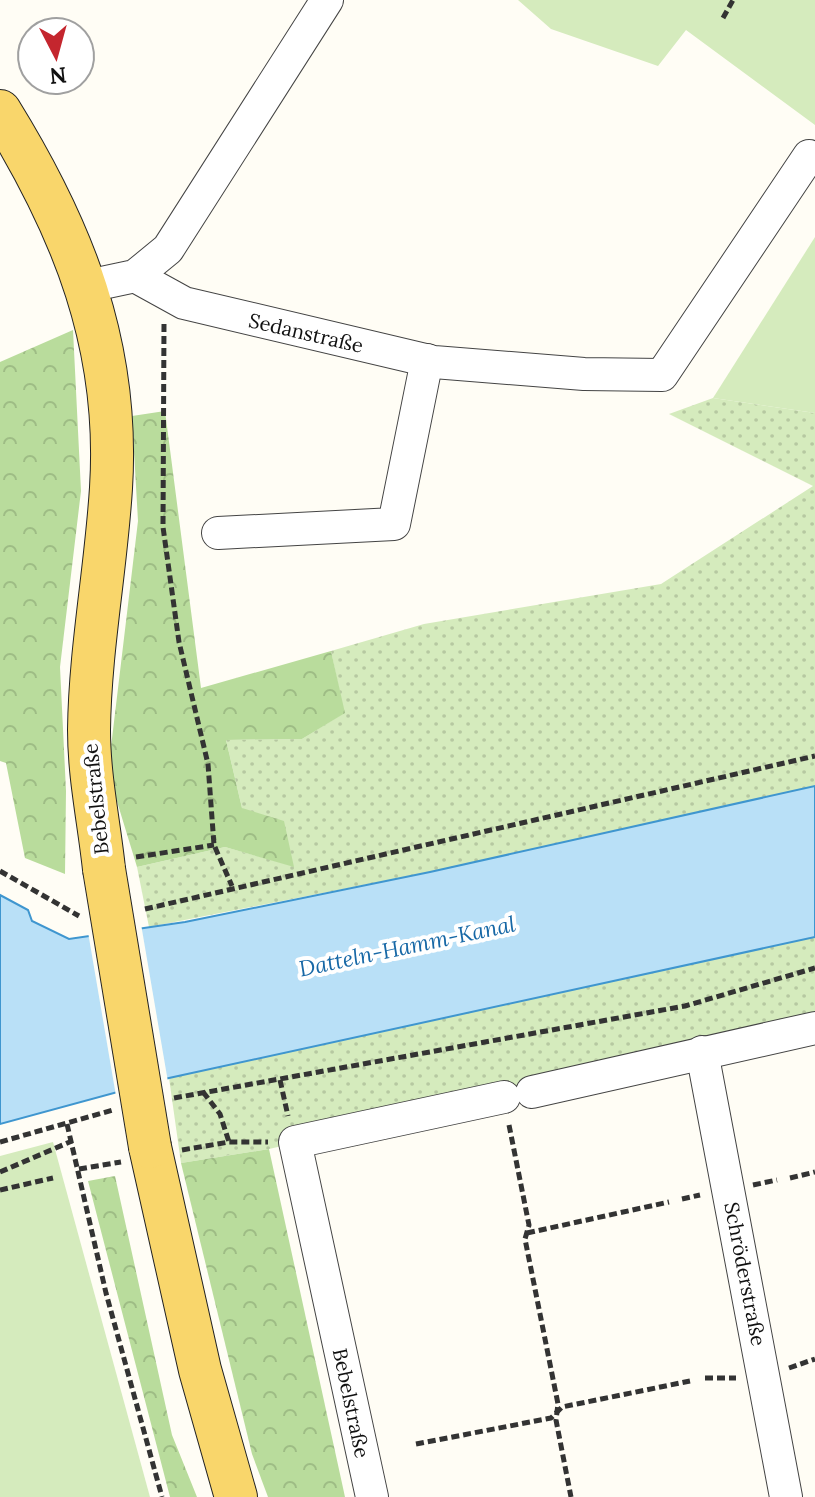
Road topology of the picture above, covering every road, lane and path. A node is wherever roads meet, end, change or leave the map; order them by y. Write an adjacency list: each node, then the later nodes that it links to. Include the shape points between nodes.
1 (327, 0): 6 (street)
2 (733, 0): 3 (path)
3 (723, 18)
4 (0, 111): 7 (main road, Bebelstraße, via 55,206)
5 (809, 156): 8 (street, Sedanstraße, via 662,375 484,369)
6 (148, 284): 7 (street); 8 (street, Sedanstraße, via 184,303); 11 (path, via 166,340 163,527 179,642 208,764)
7 (88, 286): 12 (main road, Bebelstraße, via 104,369 111,458 89,729)
8 (427, 360): 9 (street, via 394,524)
9 (218, 533)
10 (815, 756): 11 (path, via 232,886)
11 (214, 845): 12 (path)
12 (103, 866): 23 (main road, Bebelstraße, bridge)
13 (815, 968): 16 (path, via 685,1006)
14 (815, 1028): 15 (street)
15 (702, 1052): 17 (street); 38 (street, Schröderstraße)
16 (203, 1092): 18 (path); 23 (path, via 220,1114 229,1142)
17 (518, 1095): 30 (path); 36 (street, Bebelstraße, via 295,1142)
18 (177, 1097)
19 (116, 1109): 20 (path)
20 (67, 1124): 21 (path); 22 (path)
21 (72, 1141): 24 (path); 34 (path, via 106,1293)
22 (0, 1142)
23 (151, 1152): 35 (main road, Bebelstraße, via 200,1370)
24 (0, 1172)
25 (815, 1172): 27 (path)
26 (53, 1178): 28 (path)
27 (790, 1178)
28 (0, 1190)
29 (669, 1202): 30 (path)
30 (527, 1233): 32 (path)
31 (690, 1381): 32 (path)
32 (557, 1412): 33 (path, via 551,1418); 37 (path)
33 (416, 1444)
34 (162, 1497)
35 (236, 1497)
36 (372, 1497)
37 (571, 1497)
38 (786, 1497)

